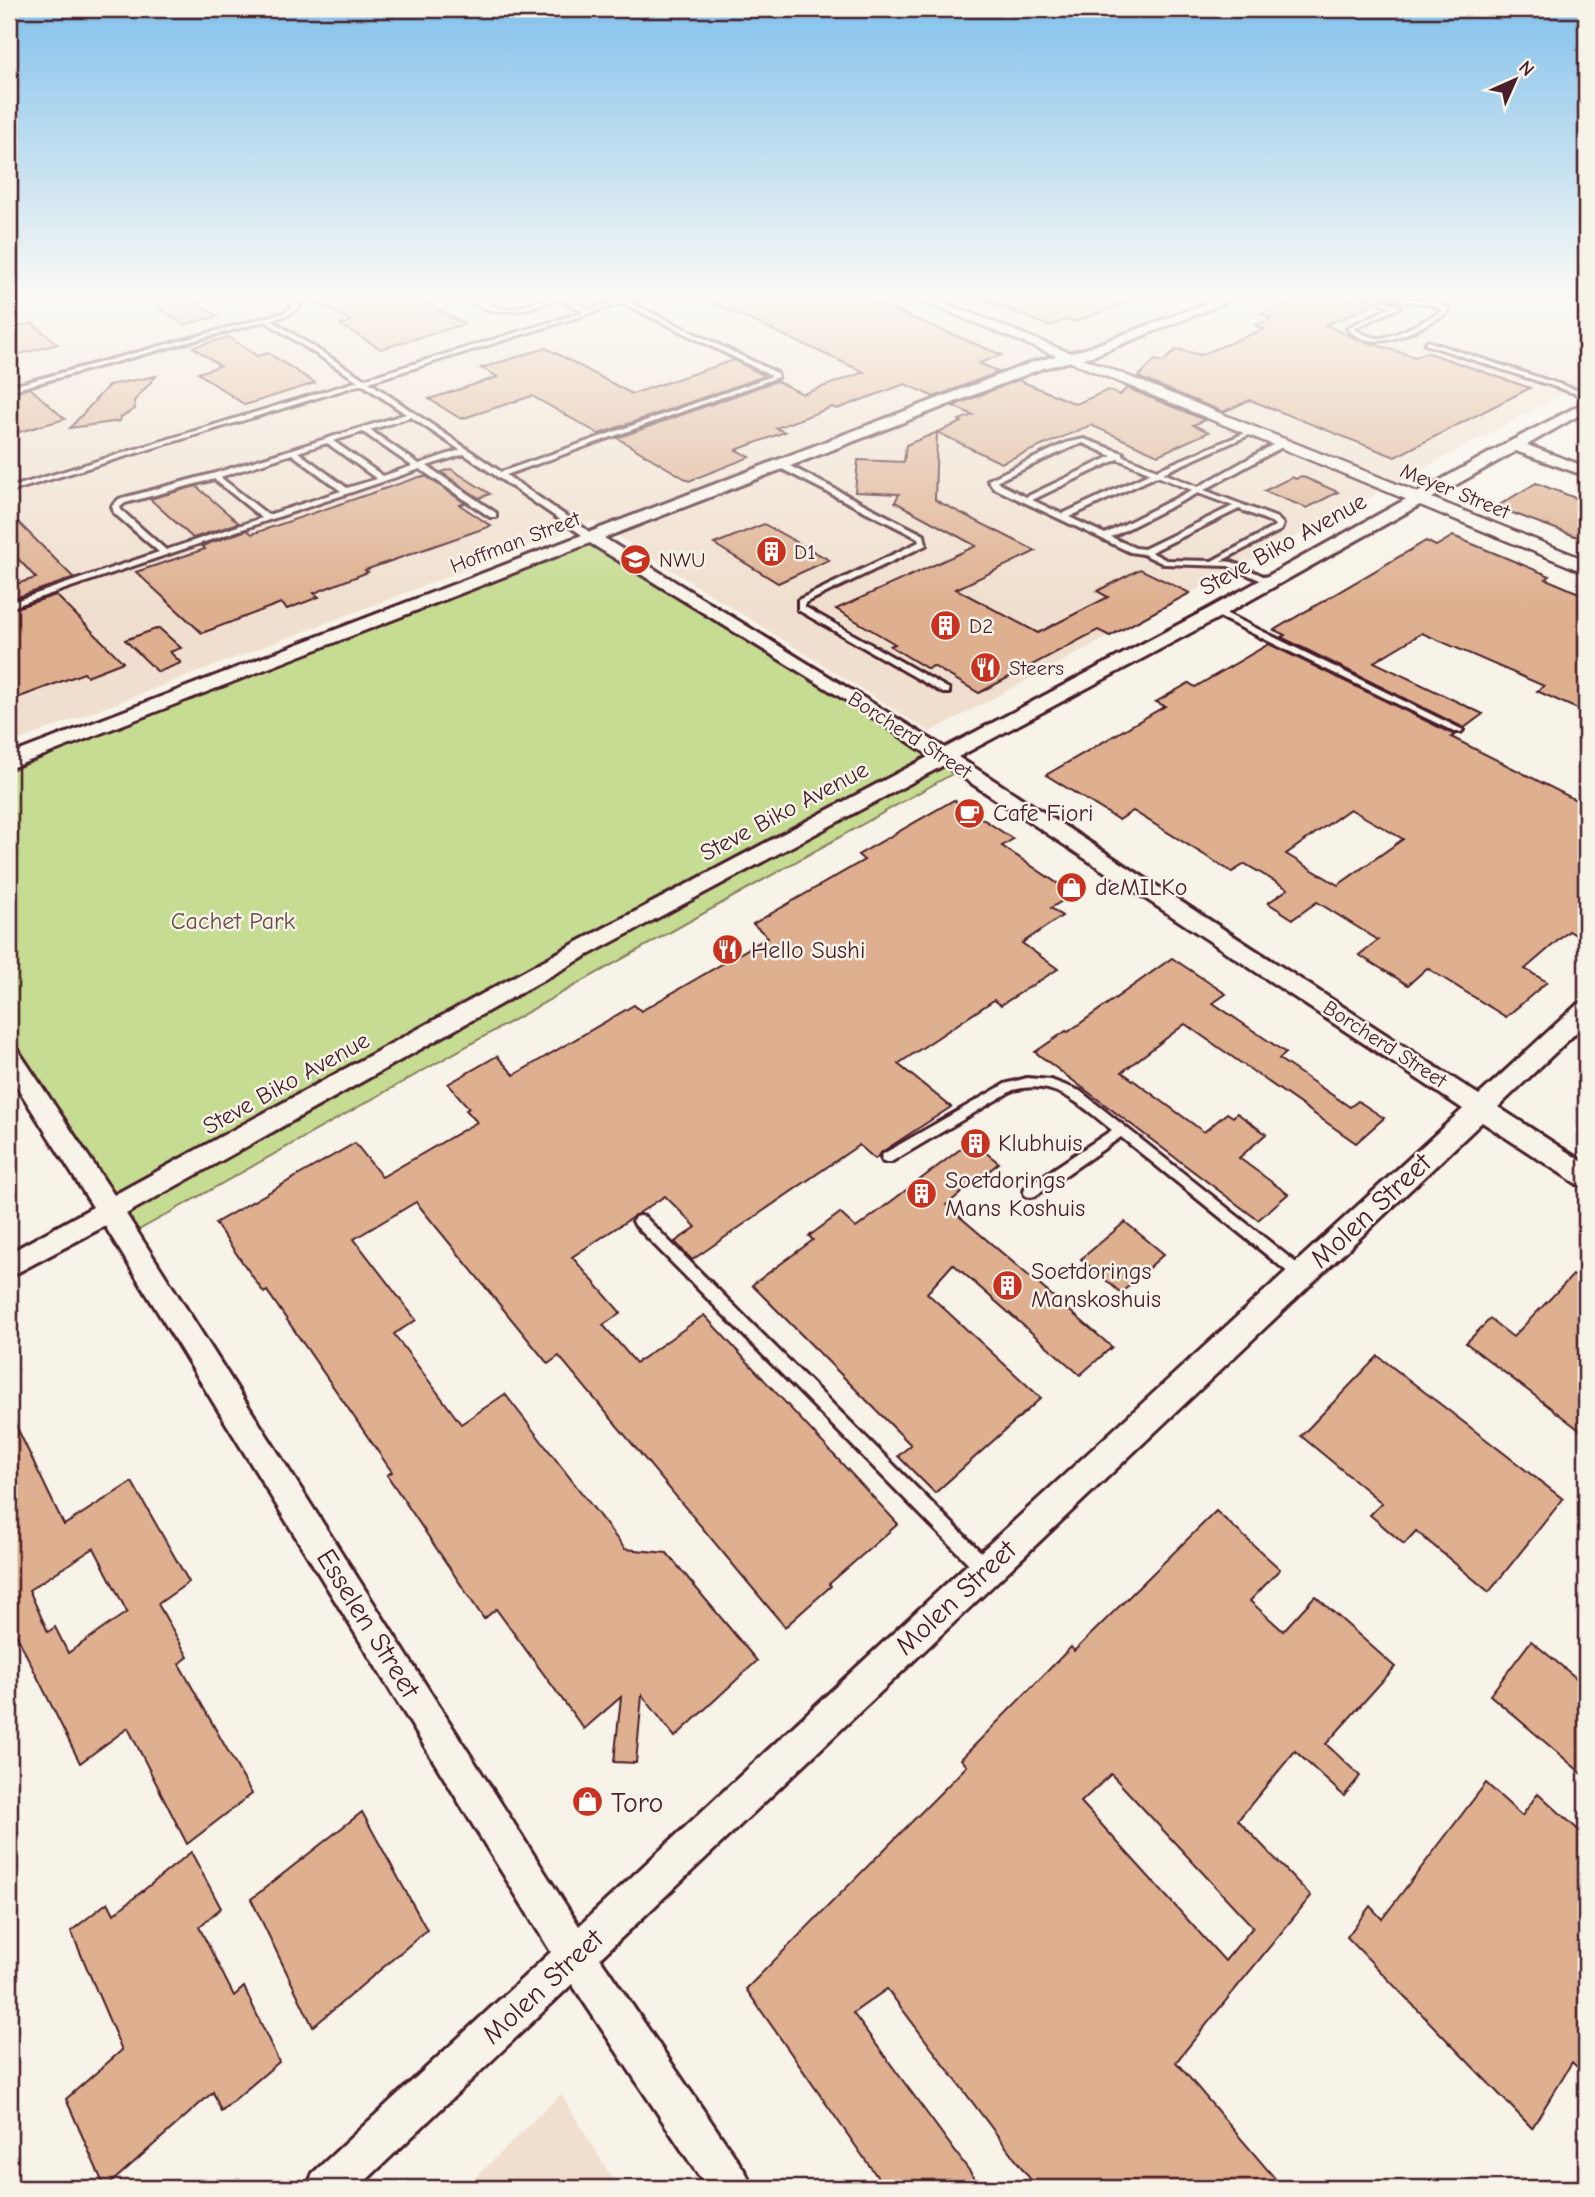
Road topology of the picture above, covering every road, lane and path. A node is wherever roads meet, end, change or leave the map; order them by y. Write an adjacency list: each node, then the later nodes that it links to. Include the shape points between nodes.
1 (302, 400): 23 (lane)
2 (391, 400): 7 (lane, Borcherd Street)
3 (712, 400): 20 (lane)
4 (949, 400): 16 (street, Hoffman Street)
5 (1174, 400): 9 (street, Meyer Street)
6 (1586, 406): 12 (street, Steve Biko Avenue)
7 (412, 414): 8 (lane); 14 (lane, Borcherd Street)
8 (364, 429): 10 (lane); 17 (lane)
9 (1252, 432): 11 (street, Meyer Street); 19 (lane)
10 (327, 440): 13 (lane); 22 (lane)
11 (1281, 444): 24 (lane); 27 (street, Meyer Street)
12 (1514, 445): 18 (street); 27 (street, Steve Biko Avenue)
13 (292, 451): 21 (lane); 25 (lane)
14 (465, 451): 17 (lane); 20 (lane, Borcherd Street)
15 (1120, 455): 19 (lane); 26 (lane); 26 (lane, via 1084,441 993,478 997,486)
16 (781, 465): 32 (street, Hoffman Street); 41 (lane, via 921,537 923,543 801,602 801,608)
17 (419, 466): 22 (lane); 29 (lane)
18 (1586, 472)
19 (1157, 473): 24 (lane); 30 (lane)
20 (500, 475): 32 (lane, Borcherd Street)
21 (215, 476): 31 (lane); 35 (lane, via 116,506)
22 (383, 479): 25 (lane)
23 (9, 489)
24 (1198, 490): 28 (lane); 33 (lane)
25 (346, 491): 31 (lane)
26 (1026, 500): 30 (lane)
27 (1416, 500): 37 (street, Meyer Street); 38 (street, Steve Biko Avenue)
28 (1239, 506): 34 (lane); 36 (lane, via 1274,520 1278,528)
29 (493, 515)
30 (1062, 517): 33 (lane)
31 (267, 518): 35 (lane)
32 (591, 537): 43 (street, Borcherd Street, via 866,705); 44 (street, Hoffman Street)
33 (1105, 537): 34 (lane)
34 (1145, 552): 36 (lane, via 1164,562)
35 (165, 553): 39 (lane)
36 (1214, 562): 38 (lane)
37 (1586, 567)
38 (1269, 582): 40 (street, Steve Biko Avenue)
39 (9, 606)
40 (1216, 612): 42 (lane); 43 (street, Steve Biko Avenue)
41 (946, 691)
42 (1458, 730)
43 (942, 757): 47 (street, Borcherd Street); 52 (street, Steve Biko Avenue, via 580,950)
44 (9, 762)
45 (1586, 1010): 47 (street, Molen Street)
46 (9, 1055): 52 (street, Esselen Street)
47 (1482, 1107): 50 (street, Borcherd Street); 55 (street, Molen Street)
48 (1120, 1131): 49 (lane, via 1076,1094 1044,1081 1026,1081); 51 (lane); 55 (lane)
49 (887, 1158)
50 (1586, 1177)
51 (1030, 1192)
52 (110, 1211): 54 (street, Steve Biko Avenue); 57 (street, Esselen Street)
53 (640, 1221): 56 (lane)
54 (9, 1266)
55 (1300, 1274): 56 (street, Molen Street)
56 (985, 1569): 57 (street, Molen Street)
57 (575, 1955): 58 (street, Molen Street); 59 (street, Esselen Street)
58 (328, 2188)
59 (731, 2188)

